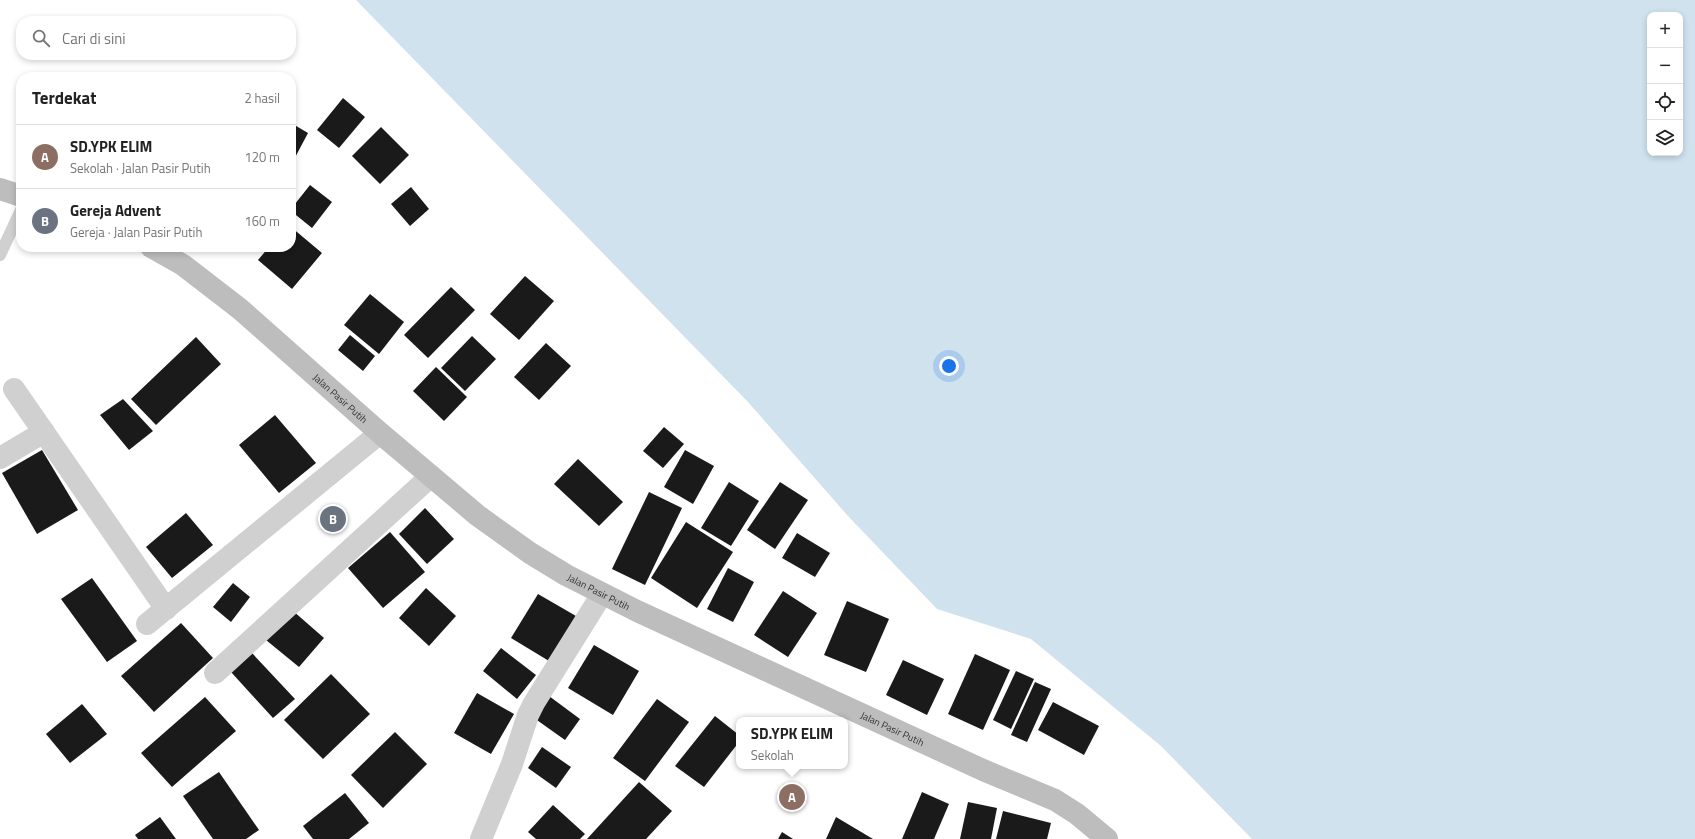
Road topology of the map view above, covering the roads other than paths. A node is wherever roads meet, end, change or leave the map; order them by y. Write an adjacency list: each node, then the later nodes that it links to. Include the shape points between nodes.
1 (0, 189): 2 (main road)
2 (16, 194)
3 (16, 221): 5 (lane)
4 (161, 252): 8 (main road, Jalan Pasir Putih, via 184,265 240,309)
5 (0, 255)
6 (14, 389): 7 (street)
7 (44, 432): 9 (street); 12 (street)
8 (380, 433): 10 (main road, Jalan Pasir Putih); 12 (street)
9 (0, 458)
10 (431, 476): 11 (main road, Jalan Pasir Putih, via 501,533 566,575); 14 (street)
11 (602, 594): 15 (street, via 528,715 512,764); 16 (main road, Jalan Pasir Putih, via 968,764 1054,800 1077,814)
12 (166, 609): 13 (street)
13 (147, 624)
14 (215, 673)
15 (481, 839)
16 (1107, 839)

